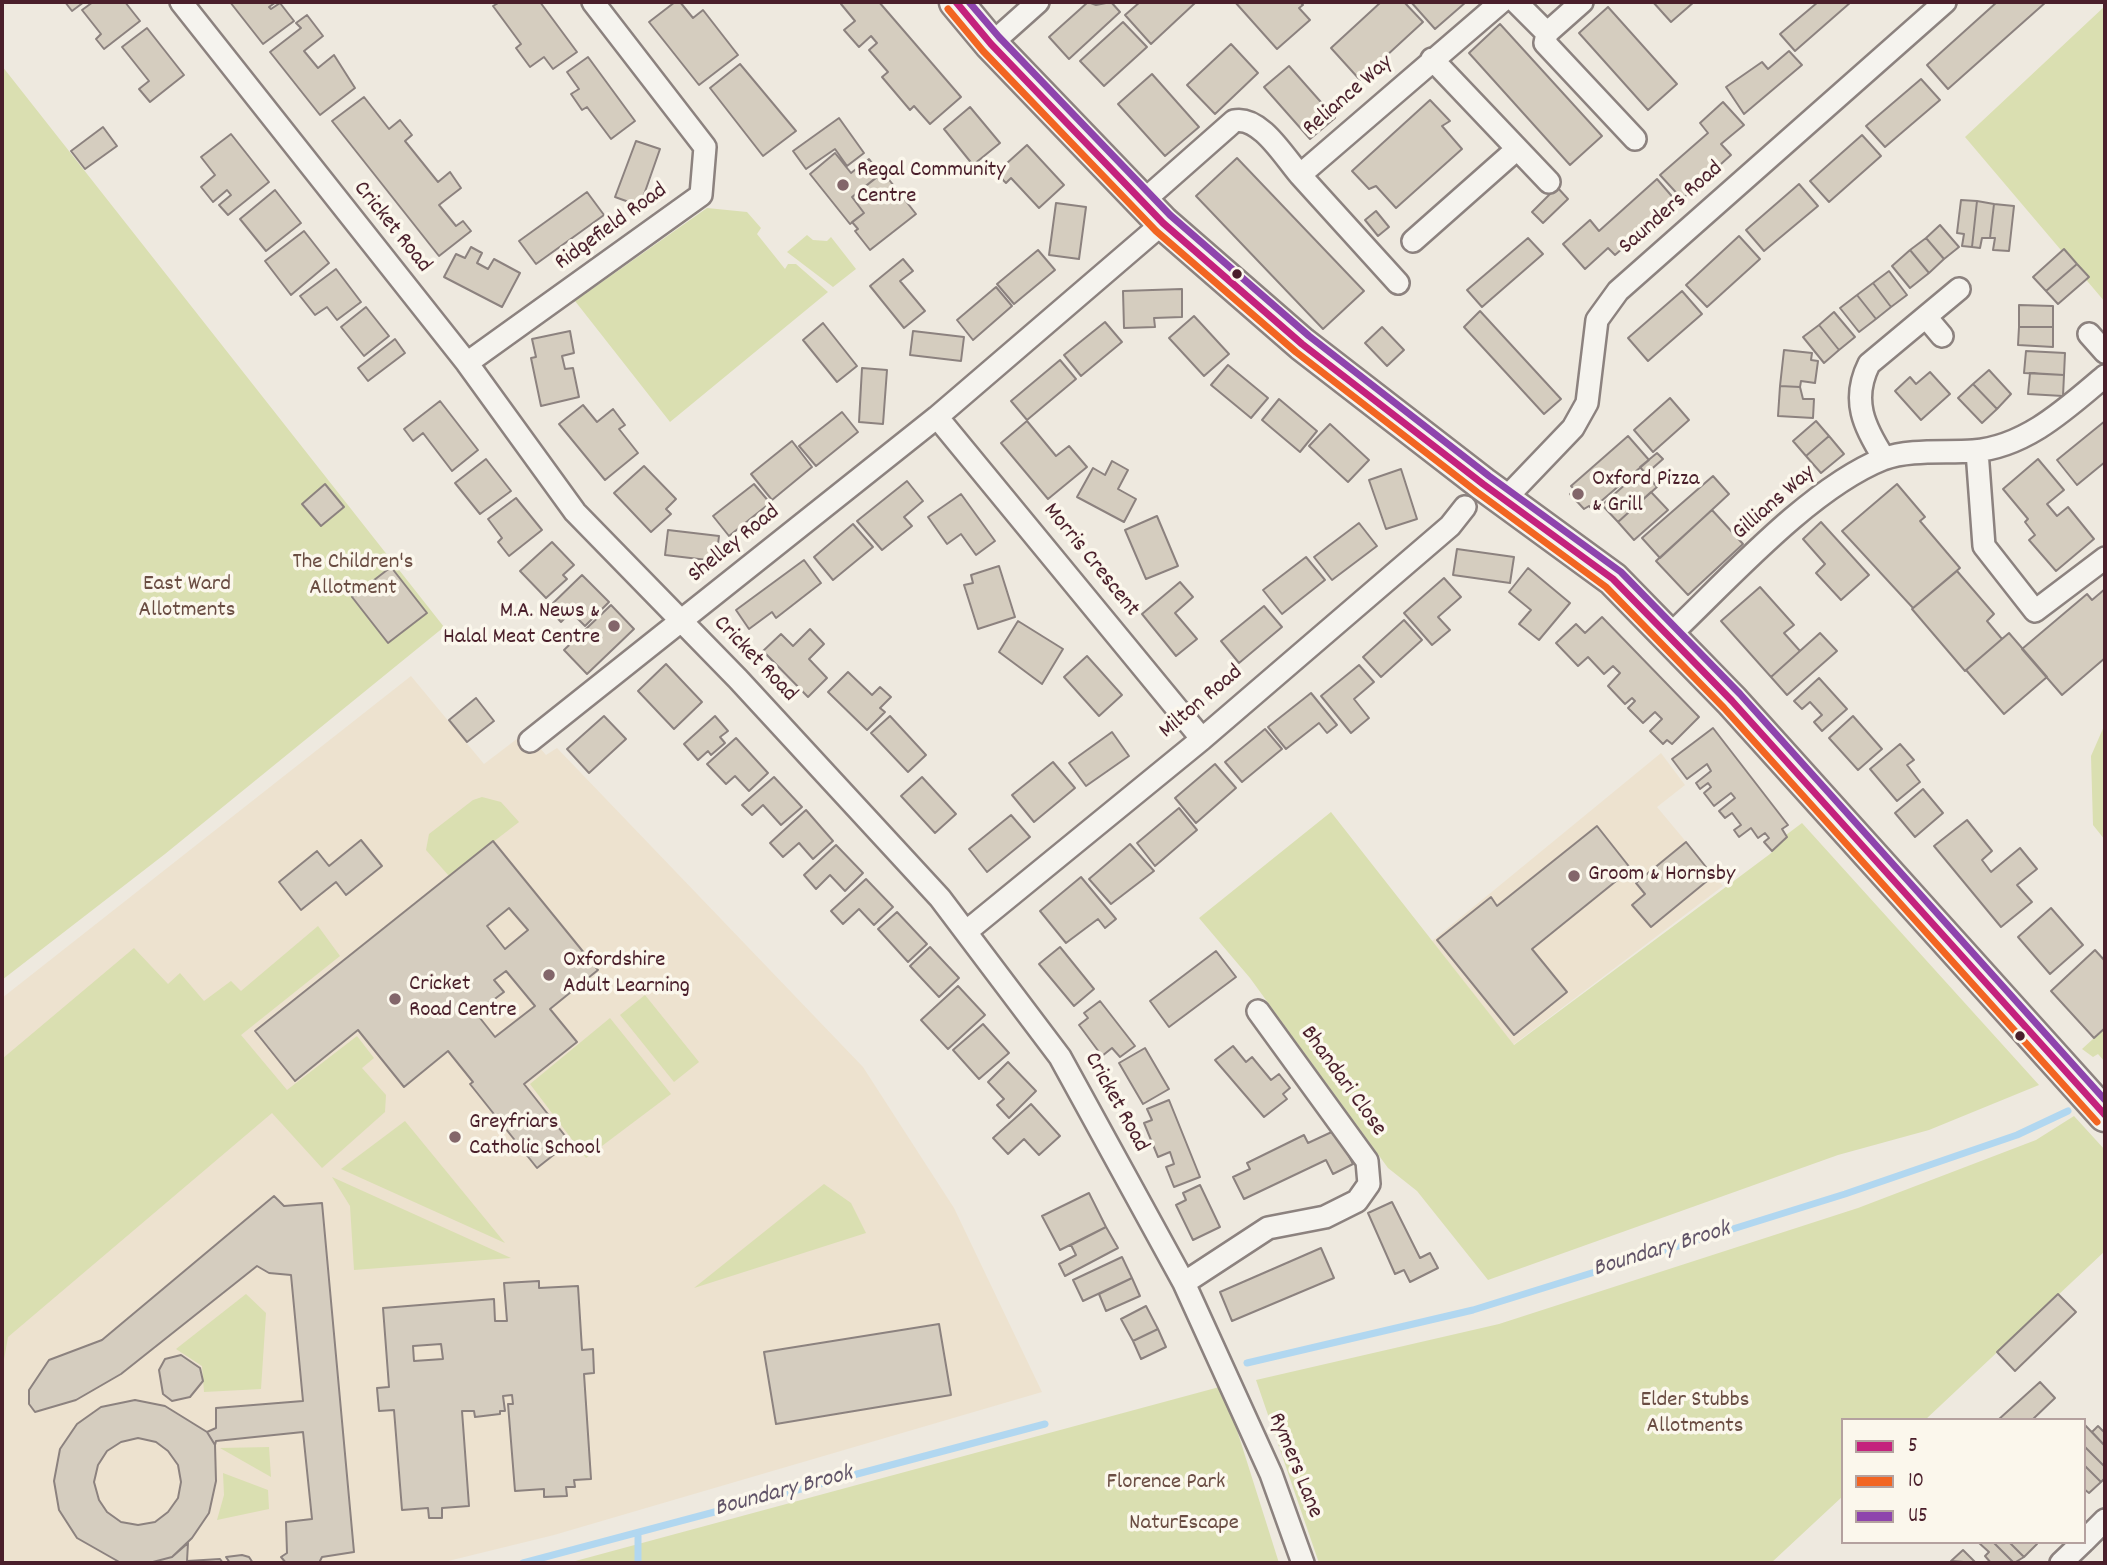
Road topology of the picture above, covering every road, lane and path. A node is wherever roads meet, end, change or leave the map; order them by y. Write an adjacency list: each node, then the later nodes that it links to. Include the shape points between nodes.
1 (181, 2): 24 (street, Cricket Road)
2 (593, 2): 24 (street, Ridgefield Road, via 705,147 701,195)
3 (956, 2): 10 (main road)
4 (1038, 2): 10 (street)
5 (1501, 2): 11 (street, Reliance Way)
6 (1516, 2): 9 (street)
7 (1582, 2): 9 (street)
8 (1945, 2): 29 (street, Saunders Road, via 1618,291 1597,320 1587,403 1573,428)
9 (1547, 33): 12 (street, via 1545,43)
10 (991, 44): 16 (main road)
11 (1432, 59): 13 (street); 14 (street, Reliance Way)
12 (1634, 139)
13 (1517, 149): 15 (street); 17 (street)
14 (1300, 175): 16 (street, Reliance Way, via 1255,125 1243,119 1234,121); 18 (street, Reliance Way)
15 (1549, 182)
16 (1152, 213): 26 (street, Shelley Road); 29 (main road, via 1302,344)
17 (1413, 242)
18 (1398, 283)
19 (1959, 289): 20 (street)
20 (1926, 317): 22 (street); 28 (street, via 1869,364 1861,380 1859,406 1867,431)
21 (2089, 334): 23 (street)
22 (1942, 336)
23 (2105, 352)
24 (467, 363): 32 (street, Cricket Road, via 575,512)
25 (2105, 376): 27 (street, Gillians Way, via 2052,421 2017,439)
26 (937, 417): 32 (street, Shelley Road); 34 (street, Morris Crescent)
27 (1977, 451): 28 (street, Gillians Way); 31 (street, via 1984,546 2035,611)
28 (1884, 458): 33 (street, Gillians Way, via 1808,505)
29 (1505, 499): 33 (main road, via 1613,579)
30 (1465, 508): 34 (street, Milton Road, via 1450,526)
31 (2105, 558)
32 (682, 622): 35 (street, Shelley Road); 36 (street, Cricket Road)
33 (1670, 635): 38 (main road)
34 (1202, 739): 36 (street, Milton Road)
35 (530, 741)
36 (967, 931): 39 (street, Cricket Road, via 1060,1057)
37 (1258, 1011): 39 (street, Bhandari Close, via 1367,1161 1369,1184 1357,1201 1325,1217 1268,1228)
38 (2105, 1115)
39 (1184, 1283): 40 (street, Cricket Road)
40 (1234, 1390): 44 (street, Rymers Lane)
41 (2105, 1520): 42 (street)
42 (2086, 1538)
43 (2080, 1544): 45 (street)
44 (1303, 1563)
45 (2061, 1563)

